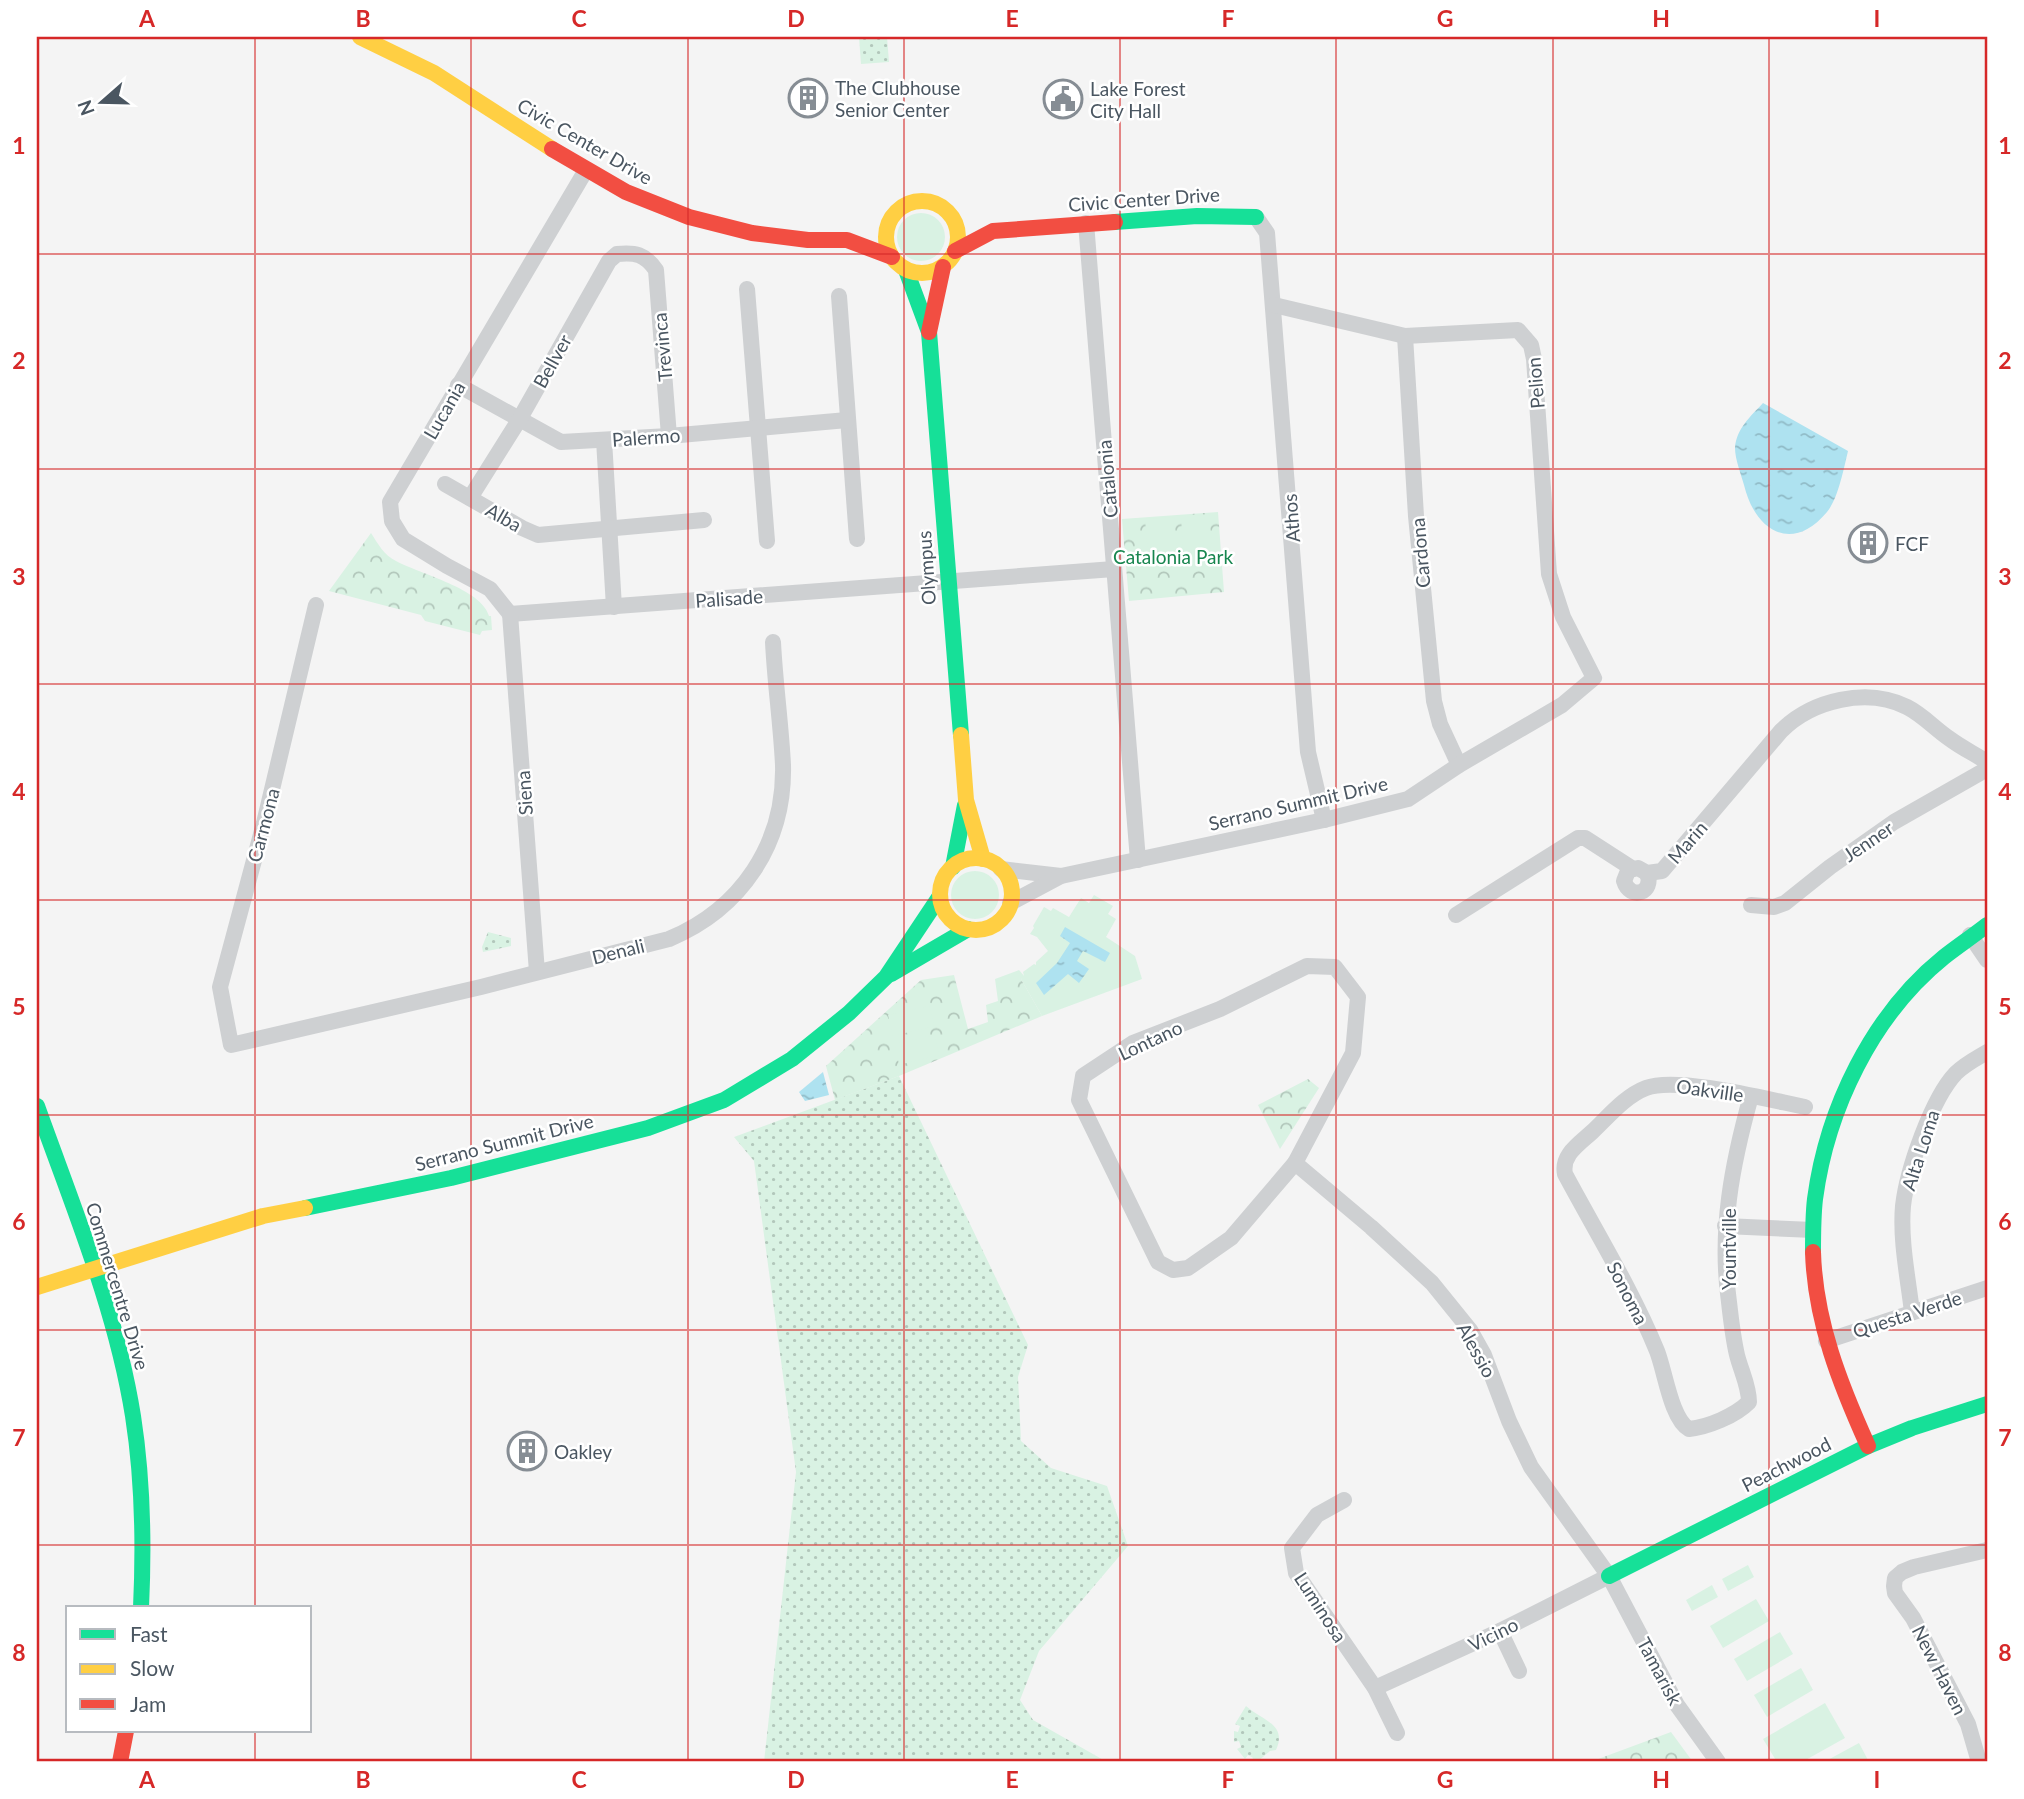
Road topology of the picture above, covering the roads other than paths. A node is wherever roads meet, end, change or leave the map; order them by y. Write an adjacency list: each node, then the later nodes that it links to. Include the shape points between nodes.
1 (360, 37): 2 (street, Civic Center Drive, via 434,73)
2 (586, 170): 8 (street, Civic Center Drive, via 689,217 752,233); 19 (street, Lucania)
3 (951, 216): 5 (street, Civic Center Drive, via 931,202 919,201 902,208); 7 (street, Civic Center Drive); 9 (street, via 958,239)
4 (1256, 217): 6 (street, Civic Center Drive); 16 (street, Athos, via 1267,233)
5 (890, 221): 8 (street, Civic Center Drive); 10 (street, via 886,233)
6 (1086, 223): 7 (street, Civic Center Drive); 31 (street, Catalonia)
7 (993, 231): 9 (street, Civic Center Drive)
8 (847, 240): 10 (street, Civic Center Drive)
9 (955, 251): 12 (street, Civic Center Drive)
10 (892, 257): 13 (street, Civic Center Drive)
11 (649, 261): 20 (street, Bellver, via 632,253 617,254 610,261); 23 (street, Trevinca, via 656,270)
12 (943, 267): 13 (street, via 925,273); 17 (street, Olympus)
13 (906, 270): 17 (street, Olympus)
14 (747, 289): 22 (street)
15 (839, 296): 21 (street)
16 (1275, 305): 18 (street, Pelion); 42 (street, Athos, via 1308,752)
17 (929, 332): 32 (street, Olympus)
18 (1405, 336): 37 (street, Pelion, via 1518,330 1531,345 1549,574 1563,617); 39 (street, Cardona, via 1434,701)
19 (458, 384): 20 (street, Palermo); 35 (street, Lucania, via 390,502 392,522 403,539 490,589)
20 (519, 420): 24 (street, Palermo, via 561,442); 26 (street, Bellver)
21 (848, 420): 22 (street, Palermo); 29 (street)
22 (757, 428): 23 (street, Palermo); 30 (street)
23 (669, 436): 24 (street, Palermo)
24 (604, 440): 28 (street)
25 (446, 484): 26 (street, Alba)
26 (470, 498): 28 (street, Alba, via 538,535)
27 (704, 520): 28 (street, Alba)
28 (610, 529): 34 (street)
29 (857, 539)
30 (767, 541)
31 (1114, 569): 32 (street, Palisade); 44 (street, Catalonia)
32 (948, 582): 34 (street, Palisade); 41 (street, Olympus)
33 (316, 605): 58 (street, Carmona, via 220,987)
34 (614, 607): 35 (street, Palisade)
35 (510, 614): 56 (street, Siena)
36 (773, 642): 56 (street, Denali, via 783,768 780,803 772,836 750,878 724,906 690,930)
37 (1594, 678): 39 (street, Serrano Summit Drive, via 1562,705)
38 (1987, 762): 51 (street, Marin, via 1894,702 1853,699 1820,706 1788,724 1662,871 1640,871 1578,838)
39 (1459, 765): 42 (street, Serrano Summit Drive, via 1408,799)
40 (1987, 769): 50 (street, Jenner, via 1894,822 1785,903)
41 (966, 800): 43 (street, Olympus); 45 (street, Olympus)
42 (1325, 820): 44 (street, Serrano Summit Drive)
43 (983, 859): 45 (street, via 972,858); 46 (street, Serrano Summit Drive)
44 (1138, 860): 47 (street, Serrano Summit Drive)
45 (953, 867): 48 (street, Serrano Summit Drive, via 941,885)
46 (1002, 869): 47 (street, Serrano Summit Drive); 49 (street, via 1011,888)
47 (1061, 876): 49 (street, Serrano Summit Drive)
48 (940, 896): 53 (street, via 948,916); 57 (street, Serrano Summit Drive)
49 (1010, 903): 53 (street, Serrano Summit Drive, via 991,927)
50 (1751, 905)
51 (1456, 915)
52 (1987, 925): 54 (street)
53 (968, 929): 57 (street, Serrano Summit Drive)
54 (1970, 935): 55 (street); 66 (street, via 1907,994 1851,1075 1822,1160)
55 (1987, 960)
56 (537, 972): 58 (street, Denali)
57 (886, 977): 67 (street, Serrano Summit Drive, via 792,1059 724,1100 649,1128 451,1178 263,1216)
58 (231, 1045)
59 (1987, 1052): 70 (street, Alta Loma, via 1958,1070 1946,1084 1913,1165 1903,1205)
60 (1751, 1096): 62 (street, Oakville); 64 (street, Oakville, via 1671,1084 1645,1088 1629,1097 1570,1153); 65 (street, Yountville, via 1729,1184)
61 (37, 1106): 67 (street, Commercentre Drive)
62 (1805, 1107)
63 (1295, 1163): 63 (street, Lontano, via 1353,1054 1358,997 1335,967 1307,966 1220,1010 1133,1044 1083,1076 1079,1100 1158,1262 1173,1270 1188,1268 1231,1238); 77 (street, Alessio, via 1432,1283 1470,1330 1531,1466)
64 (1563, 1166): 72 (street, Sonoma, via 1650,1335 1678,1420 1689,1429 1696,1428)
65 (1725, 1226): 66 (street); 72 (street, Yountville, via 1728,1299)
66 (1813, 1230): 71 (street, via 1815,1285)
67 (95, 1268): 68 (street, Serrano Summit Drive); 78 (street, Commercentre Drive, via 129,1393 140,1482)
68 (37, 1287)
69 (1987, 1288): 70 (street, Questa Verde)
70 (1912, 1312): 71 (street, Questa Verde)
71 (1826, 1341): 74 (street)
72 (1749, 1402)
73 (1987, 1404): 74 (street, Peachwood)
74 (1868, 1446): 77 (street, Peachwood)
75 (1344, 1500): 81 (street, Luminosa, via 1317,1515 1292,1548 1296,1573)
76 (1987, 1550): 86 (street, New Haven, via 1914,1567 1894,1582 1895,1593 1913,1618 1968,1724)
77 (1609, 1576): 79 (street, Vicino); 85 (street, Tamarisk, via 1677,1705)
78 (141, 1606)
79 (1500, 1631): 80 (street); 81 (street, Vicino)
80 (1519, 1671)
81 (1376, 1688): 83 (street, Luminosa)
82 (126, 1732): 84 (street)
83 (1397, 1733)
84 (120, 1762)
85 (1718, 1762)
86 (1979, 1762)

